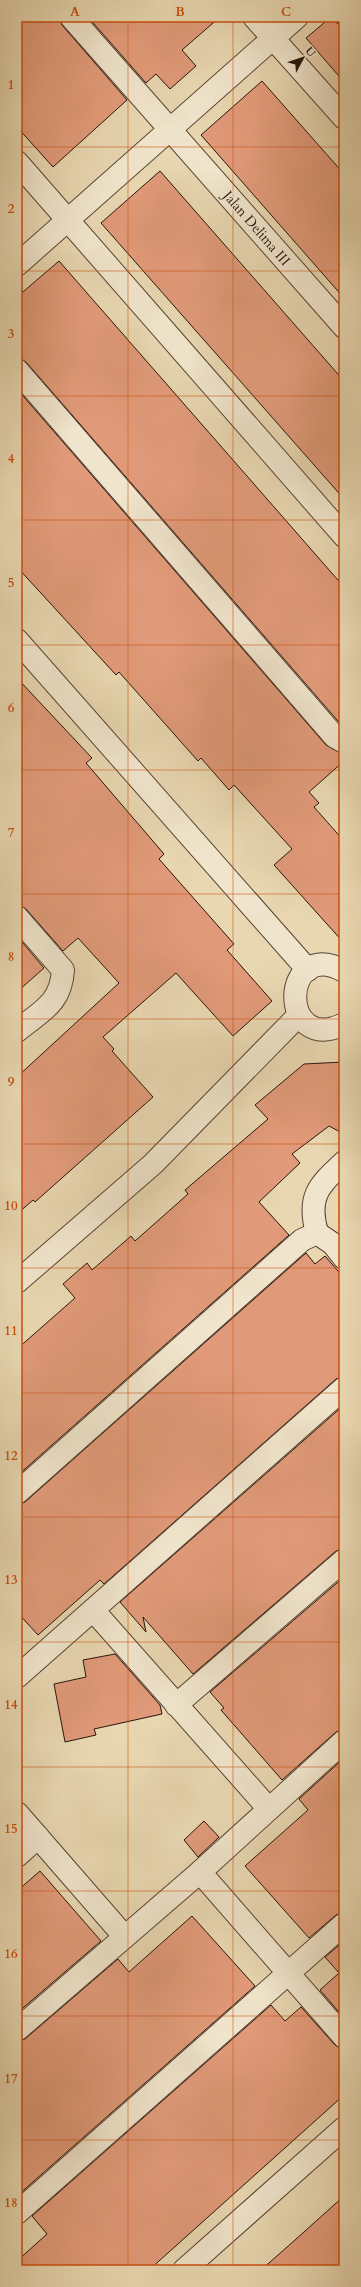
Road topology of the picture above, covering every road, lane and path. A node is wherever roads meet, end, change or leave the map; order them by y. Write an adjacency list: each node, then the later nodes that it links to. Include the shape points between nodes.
1 (71, 17): 6 (street, Jalan Delima III)
2 (254, 17): 4 (street)
3 (297, 17): 4 (street)
4 (273, 38): 5 (street); 6 (street)
5 (344, 118)
6 (170, 129): 8 (street); 10 (street, Jalan Delima III)
7 (17, 162): 8 (street)
8 (68, 220): 9 (street); 12 (street)
9 (17, 265)
10 (344, 327)
11 (17, 370): 14 (street, via 330,731)
12 (344, 536)
13 (17, 640): 16 (street)
14 (344, 742)
15 (17, 917): 20 (street, via 63,970 62,984 56,998)
16 (308, 970): 17 (street, via 319,965 332,965); 18 (street, via 299,979 294,991 294,1003)
17 (344, 971)
18 (299, 1015): 19 (street, via 308,1024 319,1029 332,1029); 24 (street, via 153,1164)
19 (344, 1025)
20 (17, 1031)
21 (344, 1162): 22 (street, via 317,1191 312,1218)
22 (317, 1233): 23 (street, via 332,1244); 26 (street, via 302,1240)
23 (344, 1258)
24 (17, 1282)
25 (344, 1388): 28 (street)
26 (17, 1493)
27 (344, 1560): 30 (street)
28 (93, 1610): 29 (street); 30 (street)
29 (19, 1670)
30 (176, 1705): 32 (street)
31 (344, 1741): 32 (street)
32 (269, 1810): 36 (street)
33 (17, 1813): 34 (street)
34 (38, 1837): 35 (street); 38 (street)
35 (17, 1856)
36 (200, 1872): 38 (street); 39 (street)
37 (344, 1924): 39 (street)
38 (124, 1936): 40 (street)
39 (288, 1974): 41 (street); 43 (street)
40 (17, 2030)
41 (344, 2037)
42 (344, 2128): 44 (street)
43 (17, 2213)
44 (184, 2270)

